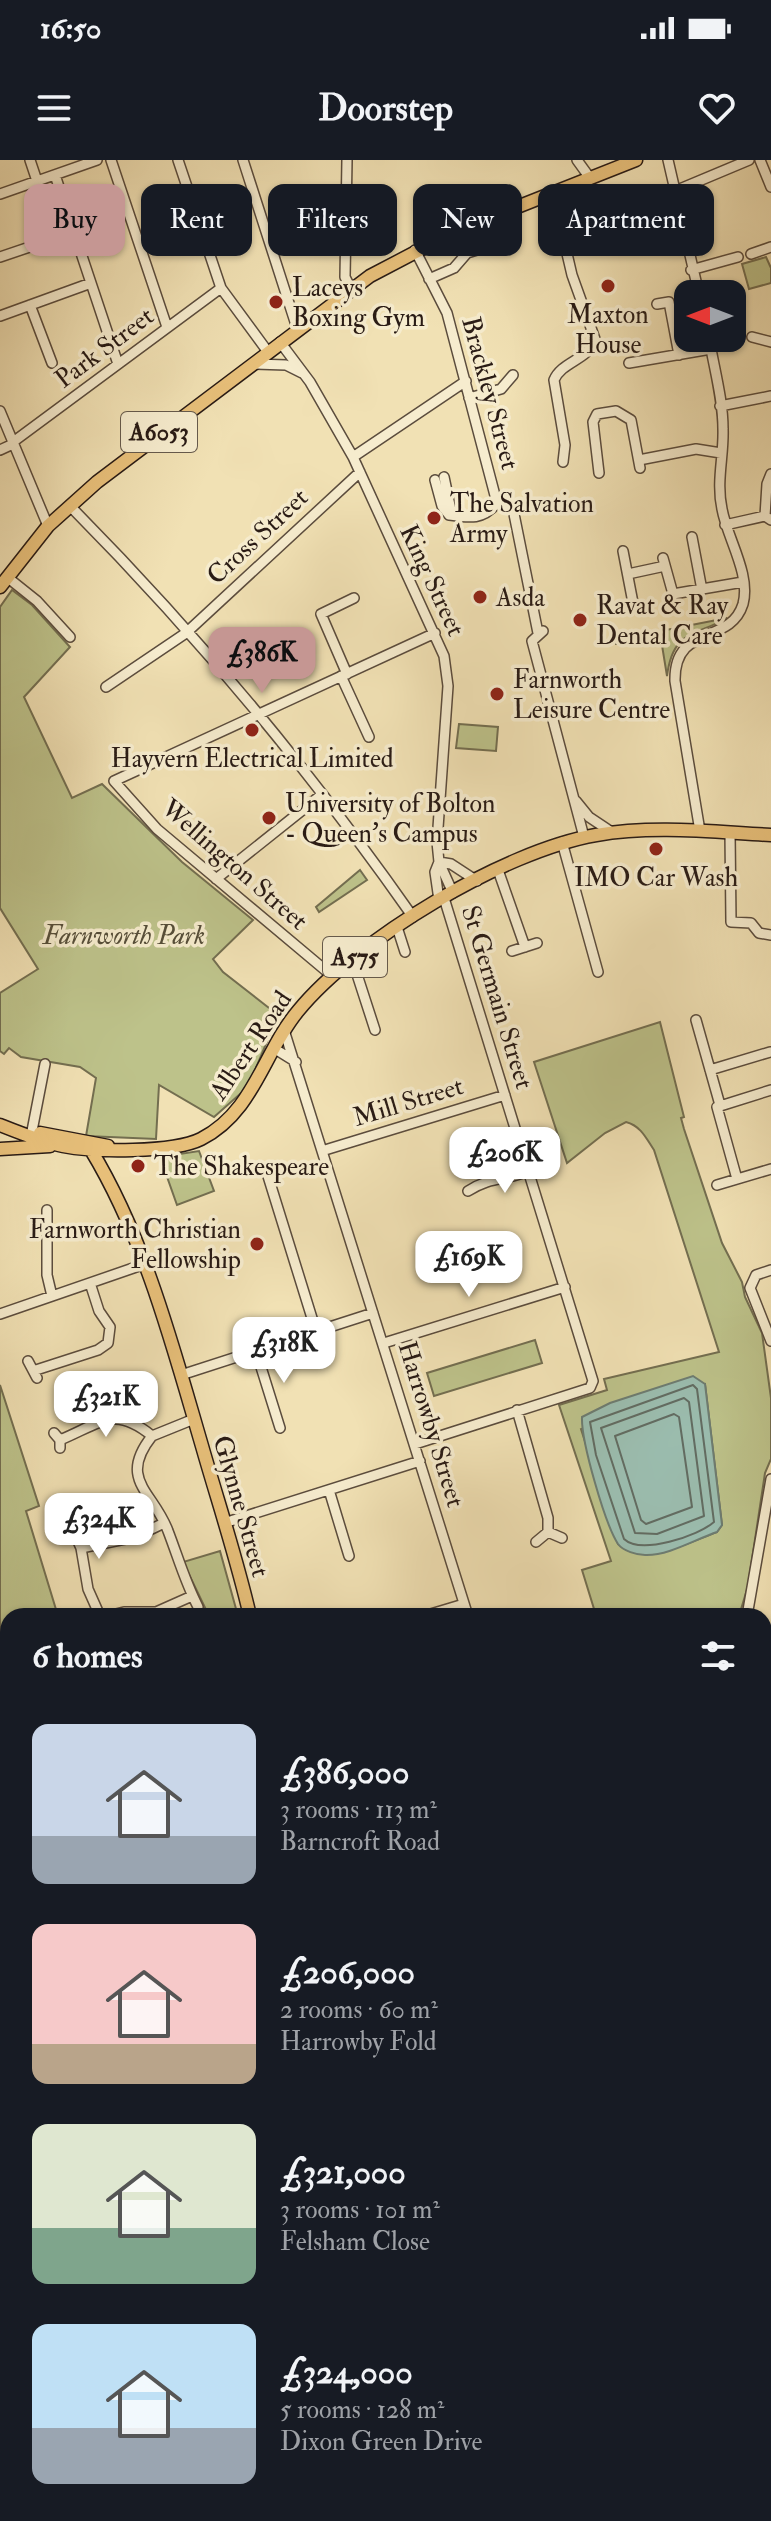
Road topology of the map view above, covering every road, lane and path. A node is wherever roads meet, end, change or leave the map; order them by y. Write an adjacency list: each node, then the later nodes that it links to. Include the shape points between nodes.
1 (30, 160): 14 (street)
2 (97, 160): 12 (street)
3 (111, 160): 41 (street)
4 (178, 160): 36 (street)
5 (243, 160): 42 (street)
6 (347, 160): 37 (street, via 345,277)
7 (577, 160): 13 (street)
8 (636, 160): 13 (main road, A6053)
9 (668, 160): 17 (street)
10 (749, 160): 18 (street)
11 (760, 160): 19 (street)
12 (55, 175): 14 (street); 15 (street)
13 (590, 178): 16 (main road, A6053)
14 (37, 181): 20 (street)
15 (58, 184)
16 (576, 184)
17 (673, 184)
18 (692, 184)
19 (771, 187)
20 (0, 194)
21 (771, 247): 24 (street)
22 (24, 249): 30 (street)
23 (413, 251): 37 (main road, A6053)
24 (751, 254)
25 (82, 256): 35 (street)
26 (418, 256): 33 (street, Brackley Street)
27 (464, 256): 33 (street, via 454,268)
28 (568, 256): 65 (street, via 595,339 588,352 555,377)
29 (688, 256): 32 (street)
30 (0, 257)
31 (738, 257): 32 (street)
32 (691, 270): 34 (street)
33 (429, 279): 56 (street, Brackley Street, via 447,313)
34 (694, 280)
35 (91, 283): 39 (street); 52 (street)
36 (221, 288): 41 (street, Park Street); 46 (street)
37 (351, 289): 42 (main road, A6053)
38 (657, 304): 49 (street, via 669,302)
39 (30, 305): 40 (street); 50 (street)
40 (0, 316)
41 (167, 327): 52 (street, Park Street)
42 (297, 328): 44 (main road, A6053)
43 (749, 337): 45 (street)
44 (280, 342): 46 (main road, A6053); 55 (street, King Street)
45 (771, 342)
46 (268, 352): 53 (main road, A6053)
47 (695, 352): 49 (street)
48 (711, 352): 59 (street)
49 (679, 355): 51 (street)
50 (52, 363)
51 (629, 363)
52 (118, 364): 61 (street, Park Street)
53 (253, 364): 55 (street, via 286,365); 71 (main road, A6053, via 137,448)
54 (513, 375): 58 (street, via 501,389)
55 (308, 378): 64 (street, King Street)
56 (466, 381): 58 (street, Brackley Street); 64 (street)
57 (771, 396): 59 (street)
58 (469, 398): 70 (street, Brackley Street)
59 (720, 406): 63 (street)
60 (0, 411): 61 (street)
61 (13, 443): 62 (street, Park Street); 74 (street)
62 (0, 450)
63 (721, 453): 67 (street, via 696,449 640,464 629,418 619,411 597,414 593,422); 73 (street, via 719,494)
64 (353, 457): 66 (street, King Street)
65 (563, 462)
66 (360, 472): 83 (street, Cross Street); 84 (street, King Street)
67 (599, 473)
68 (771, 474): 72 (street)
69 (440, 478): 70 (street, via 445,512 473,518 488,514)
70 (497, 503): 87 (street, Brackley Street, via 513,509 538,635)
71 (70, 506): 74 (main road, A6053); 83 (street)
72 (768, 518): 73 (street)
73 (725, 525): 79 (street)
74 (48, 526): 78 (main road, A6053)
75 (692, 537): 80 (street)
76 (623, 551): 77 (street)
77 (628, 574): 80 (street, via 664,562 673,594); 82 (street)
78 (4, 582): 85 (street, via 37,601)
79 (743, 582): 80 (street); 94 (street, via 743,604 734,619 693,640 676,665)
80 (702, 590)
81 (354, 598): 88 (street, via 321,614)
82 (634, 608)
83 (186, 633): 89 (street, Cross Street); 90 (street)
84 (435, 633): 88 (street); 100 (street, King Street, via 448,676 436,825)
85 (70, 637)
86 (548, 652): 87 (street)
87 (535, 656): 93 (street, Brackley Street)
88 (344, 675): 90 (street); 91 (street)
89 (106, 687)
90 (257, 714): 92 (street); 102 (street, Wellington Street, via 114,781 157,829)
91 (370, 737)
92 (320, 796): 102 (street); 105 (street)
93 (574, 798): 95 (street, Brackley Street, via 592,820); 98 (street, Brackley Street)
94 (700, 831): 95 (main road, Albert Road / A575); 96 (main road, Albert Road / A575)
95 (613, 833): 98 (main road, Albert Road / A575)
96 (730, 833): 97 (main road, Albert Road / A575); 107 (street, via 731,922 751,923 759,933)
97 (771, 835)
98 (584, 837): 99 (main road, Albert Road / A575)
99 (562, 842): 101 (main road, Albert Road / A575); 113 (street)
100 (439, 862): 103 (street); 104 (street, King Street); 104 (street, King Street, via 435,872)
101 (498, 870): 103 (main road, Albert Road / A575); 109 (street)
102 (216, 879): 114 (street, Wellington Street)
103 (477, 881): 104 (main road, Albert Road / A575)
104 (445, 897): 105 (main road, Albert Road / A575); 124 (street, St Germain Street)
105 (413, 917): 106 (main road, Albert Road / A575)
106 (397, 927): 111 (street); 112 (main road, Albert Road / A575)
107 (771, 935)
108 (537, 943): 109 (street)
109 (525, 947): 110 (street)
110 (512, 951)
111 (405, 952)
112 (352, 959): 114 (main road, Albert Road / A575); 117 (street)
113 (598, 972)
114 (331, 975): 116 (main road, Albert Road / A575)
115 (696, 1020): 122 (street)
116 (284, 1030): 118 (main road, Albert Road / A575); 120 (street, Harrowby Street)
117 (375, 1030)
118 (275, 1049): 120 (street); 129 (main road, Albert Road / A575, via 247,1098 204,1137 185,1145)
119 (770, 1052): 122 (street)
120 (296, 1062): 132 (street, Harrowby Street)
121 (45, 1064): 127 (street)
122 (710, 1070): 125 (street)
123 (771, 1090): 125 (street)
124 (505, 1095): 132 (street, Mill Street); 134 (street, St Germain Street)
125 (718, 1106): 136 (street)
126 (6, 1128): 127 (main road, A575)
127 (31, 1134): 128 (main road, A575); 129 (main road, A575)
128 (61, 1146): 130 (main road, A575); 131 (main road, A575)
129 (112, 1148): 131 (main road, A575); 137 (main road, Glynne Street)
130 (0, 1149)
131 (91, 1150): 137 (main road, Glynne Street)
132 (325, 1150): 146 (street, Harrowby Street)
133 (771, 1169): 136 (street)
134 (529, 1171): 139 (street, via 489,1178); 144 (street, St Germain Street)
135 (267, 1173): 148 (street)
136 (737, 1179): 138 (street)
137 (111, 1182): 141 (main road, Glynne Street)
138 (717, 1185)
139 (467, 1191)
140 (47, 1210): 145 (street)
141 (142, 1265): 143 (street); 153 (main road, Glynne Street)
142 (771, 1270): 149 (street, via 756,1275 750,1288)
143 (90, 1283): 145 (street); 152 (street, via 110,1327 108,1343 36,1374)
144 (565, 1287): 150 (street); 154 (street, St Germain Street, via 593,1384)
145 (52, 1296): 147 (street)
146 (373, 1313): 148 (street); 150 (street, Harrowby Street)
147 (0, 1314)
148 (316, 1331): 151 (street)
149 (771, 1341)
150 (384, 1343): 159 (street, Harrowby Street)
151 (256, 1351): 153 (street); 156 (street, via 281,1416)
152 (28, 1361)
153 (181, 1375): 155 (main road, Glynne Street)
154 (517, 1410): 159 (street); 167 (street, via 542,1481)
155 (194, 1419): 157 (street); 165 (main road, Glynne Street)
156 (280, 1428)
157 (152, 1436): 158 (street, via 121,1417); 164 (street, via 141,1454 138,1478)
158 (58, 1440)
159 (415, 1444): 160 (street, Harrowby Street)
160 (420, 1461): 162 (street); 173 (street, Harrowby Street)
161 (771, 1479): 166 (street)
162 (329, 1490): 165 (street); 171 (street)
163 (77, 1506): 170 (street, via 68,1516)
164 (164, 1523): 170 (street, via 135,1537); 172 (street)
165 (224, 1523): 177 (main road, Glynne Street)
166 (767, 1531): 180 (street)
167 (548, 1532): 168 (street); 169 (street)
168 (562, 1538)
169 (536, 1542)
170 (81, 1548): 175 (street)
171 (349, 1556)
172 (192, 1596): 174 (street); 176 (street)
173 (464, 1604): 178 (street); 179 (street, Harrowby Street)
174 (198, 1607)
175 (96, 1608)
176 (165, 1608)
177 (248, 1608)
178 (451, 1608)
179 (465, 1608)
180 (749, 1608)

